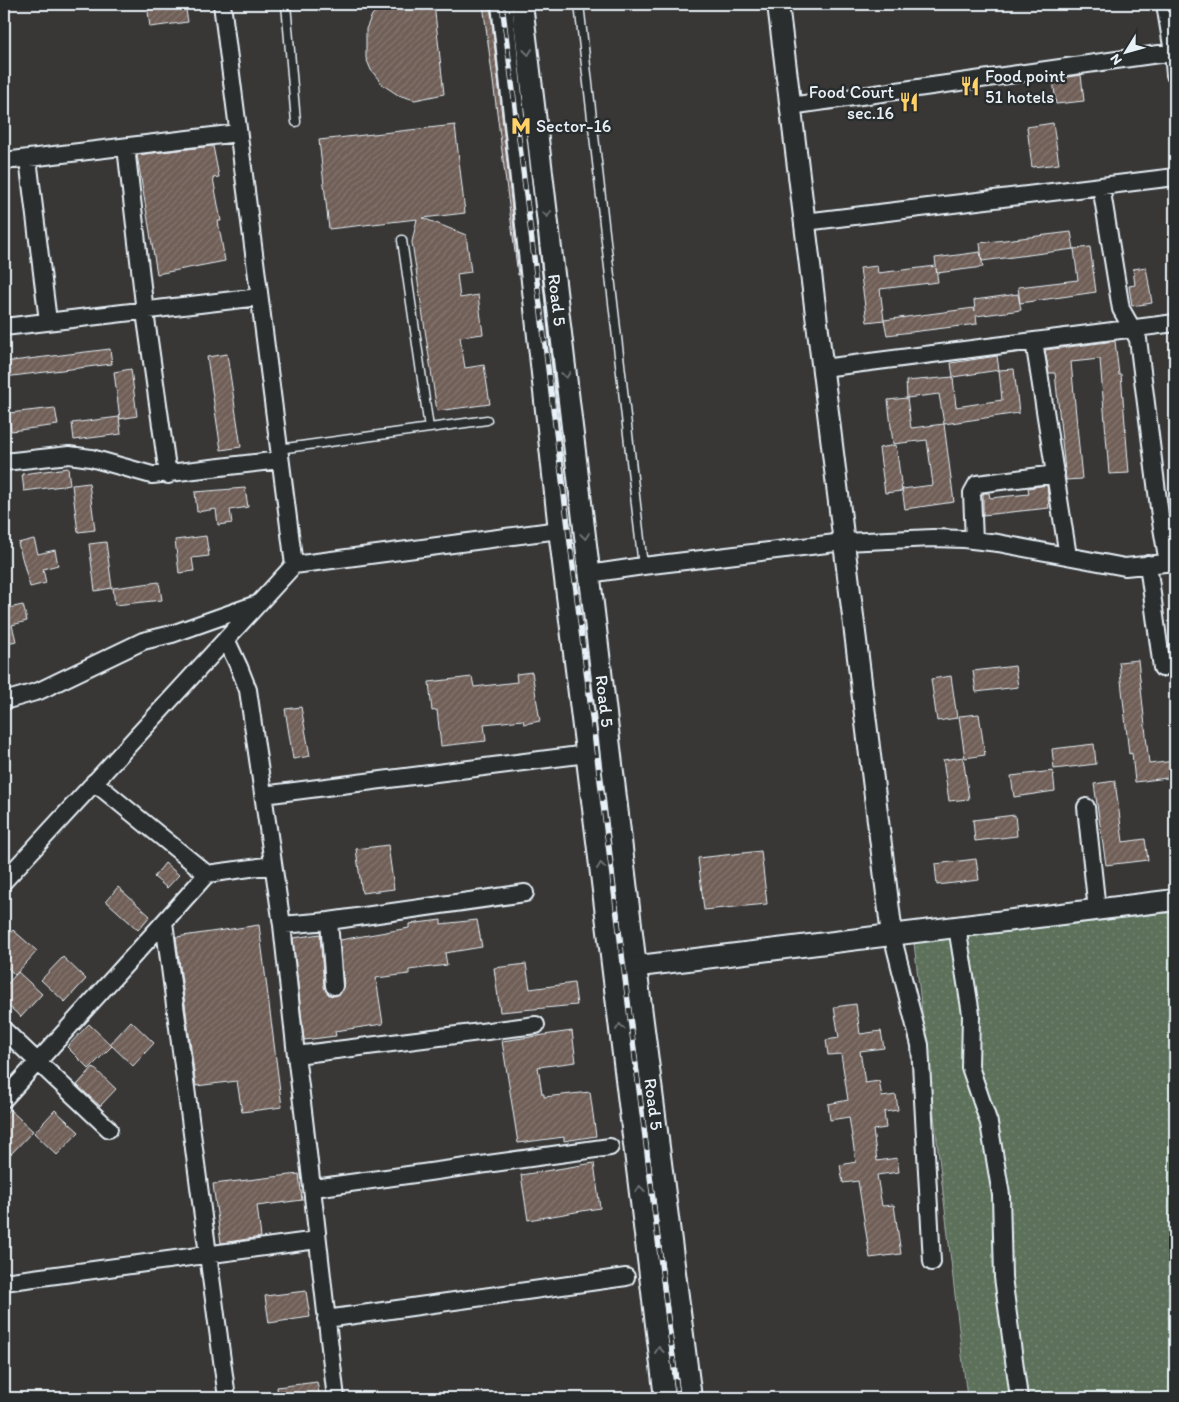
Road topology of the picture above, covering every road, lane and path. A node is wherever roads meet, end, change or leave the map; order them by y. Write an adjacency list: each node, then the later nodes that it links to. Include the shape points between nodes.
1 (222, 4): 12 (street)
2 (286, 4): 11 (lane)
3 (502, 4): 34 (street, Road 5)
4 (522, 4): 42 (street, Road 5, one-way to 42)
5 (579, 4): 41 (lane)
6 (778, 4): 10 (street)
7 (1165, 4): 8 (street)
8 (1174, 52): 9 (street); 10 (street)
9 (1175, 75)
10 (790, 106): 18 (street)
11 (296, 122)
12 (238, 133): 13 (street); 20 (street)
13 (126, 148): 14 (street); 21 (street)
14 (28, 159): 15 (street); 22 (street)
15 (4, 161)
16 (1175, 177): 17 (street)
17 (1100, 186): 18 (street); 25 (street, via 1121,309)
18 (805, 222): 27 (street)
19 (402, 240): 29 (lane)
20 (259, 297): 21 (street); 30 (street)
21 (145, 312): 22 (street); 33 (street)
22 (48, 321): 24 (street)
23 (1175, 323): 25 (street)
24 (4, 327)
25 (1132, 329): 26 (street); 38 (street, via 1138,339 1160,516)
26 (1034, 341): 27 (street); 32 (street)
27 (823, 368): 36 (street)
28 (487, 420): 29 (lane)
29 (429, 428): 30 (lane)
30 (279, 454): 33 (street); 40 (street)
31 (4, 462): 33 (street, via 69,455 91,458 139,473)
32 (1056, 474): 35 (street, via 977,484 972,493); 37 (street)
33 (168, 475)
34 (559, 530): 40 (street); 47 (street, Road 5)
35 (974, 540): 36 (street, via 933,538); 37 (street)
36 (844, 542): 41 (street); 61 (street)
37 (1068, 556): 39 (street, via 1126,566)
38 (1172, 562): 39 (street)
39 (1148, 564): 45 (street)
40 (294, 565): 43 (street)
41 (643, 566): 42 (street)
42 (589, 574): 62 (street, Road 5)
43 (258, 603): 44 (street); 46 (street, via 143,641 39,690)
44 (226, 639): 48 (street); 49 (street, via 248,690)
45 (1162, 668)
46 (4, 701)
47 (587, 754): 49 (street); 63 (street, Road 5, one-way to 47)
48 (94, 782): 52 (street); 53 (street)
49 (263, 795): 51 (street)
50 (1086, 807): 56 (street)
51 (273, 865): 52 (street); 59 (street)
52 (207, 874): 58 (street)
53 (4, 881)
54 (525, 893): 57 (street)
55 (1175, 900): 56 (street)
56 (1097, 910): 60 (street)
57 (329, 921): 59 (street); 64 (street)
58 (164, 922): 68 (street); 74 (street)
59 (282, 925): 67 (street)
60 (957, 927): 61 (street); 83 (street, via 971,1014 970,1067 989,1122 1001,1195 1003,1277)
61 (892, 935): 62 (street); 75 (street, via 920,1045)
62 (636, 967): 63 (street); 82 (street, Road 5)
63 (613, 968): 81 (street, Road 5, one-way to 63)
64 (334, 986)
65 (536, 1024): 67 (street)
66 (4, 1030): 68 (street)
67 (296, 1055): 72 (street)
68 (38, 1062): 69 (street); 70 (street)
69 (4, 1099)
70 (109, 1130)
71 (610, 1147): 72 (street)
72 (314, 1188): 73 (street)
73 (317, 1240): 74 (street); 78 (street)
74 (208, 1256): 77 (street); 79 (street)
75 (932, 1262)
76 (626, 1277): 78 (street)
77 (4, 1282)
78 (326, 1319): 80 (street)
79 (227, 1398)
80 (336, 1398)
81 (665, 1398)
82 (691, 1398)
83 (1019, 1398)

